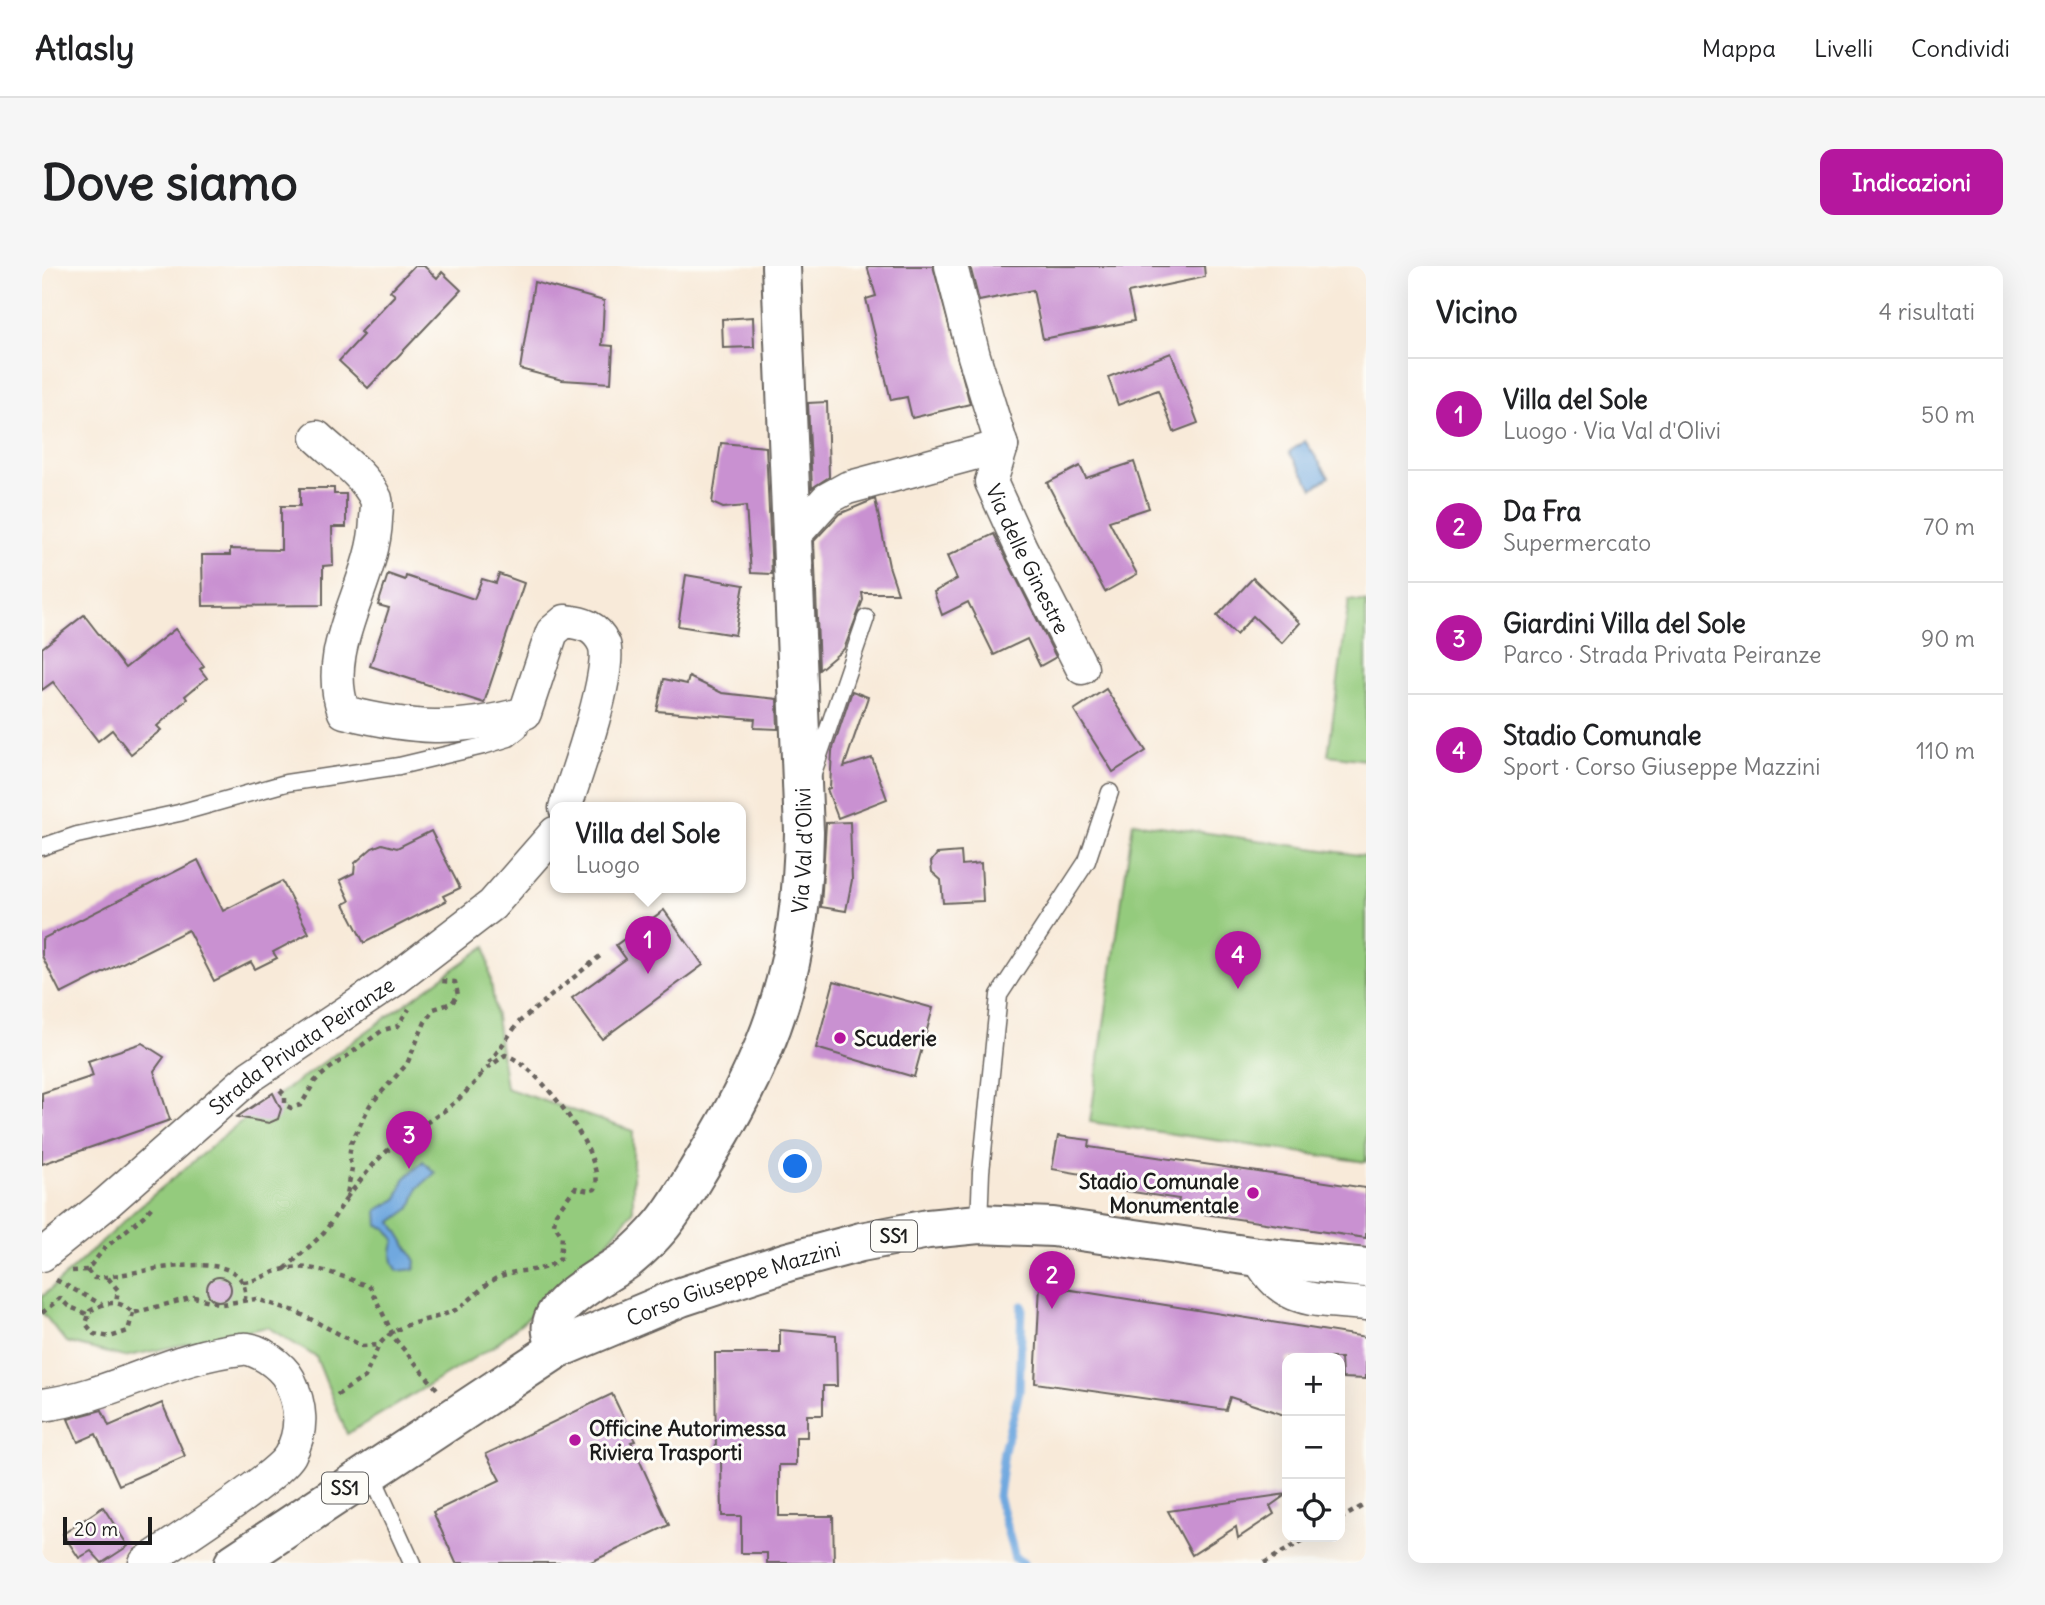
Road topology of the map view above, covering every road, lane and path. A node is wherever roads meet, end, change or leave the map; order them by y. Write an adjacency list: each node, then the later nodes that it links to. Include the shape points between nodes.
1 (781, 266): 5 (main road, Via Val d'Olivi)
2 (951, 266): 4 (street)
3 (317, 437): 8 (street, via 354,470 376,500 376,530 337,673 337,694 344,712 413,727 484,724)
4 (1002, 446): 5 (street, via 848,488 827,499 802,528); 7 (street, Via delle Ginestre, via 991,482)
5 (790, 527): 9 (main road, Via Val d'Olivi)
6 (866, 618): 9 (lane, via 818,763)
7 (1082, 668)
8 (525, 713): 11 (street, via 552,632 565,621 586,623 606,647 604,675); 13 (lane, via 519,730 509,738 483,746 399,766 286,783)
9 (802, 780): 38 (main road, Via Val d'Olivi, via 800,921 781,1007 760,1060 672,1213 628,1258 556,1314 551,1325)
10 (1110, 792): 21 (lane, via 1087,861 999,995)
11 (567, 802)
12 (550, 839): 23 (street, Strada Privata Peiranze, via 492,905 393,981 251,1076 102,1207)
13 (42, 847)
14 (600, 956): 17 (path, via 519,1022)
15 (430, 986): 20 (path, via 455,982 458,995 452,1003 434,1009 407,1064 370,1105 351,1143)
16 (412, 1004): 18 (path, via 398,1026 383,1030 315,1081 301,1105 291,1108 277,1088)
17 (481, 1073): 20 (path, via 457,1102 383,1154); 36 (path, via 505,1055 524,1065 561,1102 593,1162 598,1182 589,1191 575,1188 556,1213 554,1224 562,1236 560,1258 548,1268 497,1277 453,1312)
18 (268, 1091)
19 (158, 1196): 26 (path, via 151,1209 105,1248)
20 (346, 1199): 25 (path, via 324,1233)
21 (979, 1224): 22 (main road, Corso Giuseppe Mazzini / SS1, via 1053,1227); 38 (main road, Corso Giuseppe Mazzini / SS1, via 862,1242 787,1262 681,1297)
22 (1258, 1256): 24 (main road, Corso Giuseppe Mazzini / SS1); 32 (street, via 1269,1279 1297,1297)
23 (54, 1268): 26 (path); 31 (path)
24 (1366, 1268)
25 (285, 1269): 28 (path); 36 (path, via 334,1271 370,1287)
26 (88, 1270): 27 (path, via 94,1278)
27 (107, 1278): 28 (path, via 204,1265 234,1270); 30 (path, via 118,1290)
28 (243, 1282): 29 (path)
29 (245, 1299): 34 (path, via 222,1304 194,1297); 37 (path, via 295,1311 362,1346)
30 (116, 1303): 31 (path); 34 (path)
31 (102, 1304): 35 (path)
32 (1366, 1304)
33 (42, 1313): 35 (path, via 60,1298)
34 (134, 1313): 35 (path, via 128,1331 110,1337 94,1335 86,1324)
35 (89, 1315)
36 (391, 1331): 37 (path); 41 (path)
37 (379, 1345): 39 (path, via 365,1377)
38 (557, 1349): 41 (main road, Corso Giuseppe Mazzini / SS1)
39 (337, 1395)
40 (42, 1405): 46 (street, via 213,1353 246,1348 270,1359 287,1375 300,1403 299,1433 289,1458)
41 (458, 1414): 42 (main road, SS1)
42 (370, 1471): 47 (main road, SS1); 48 (lane)
43 (1366, 1504): 44 (path)
44 (1345, 1516)
45 (1300, 1542): 49 (path)
46 (145, 1563)
47 (234, 1563)
48 (412, 1563)
49 (1264, 1563)

